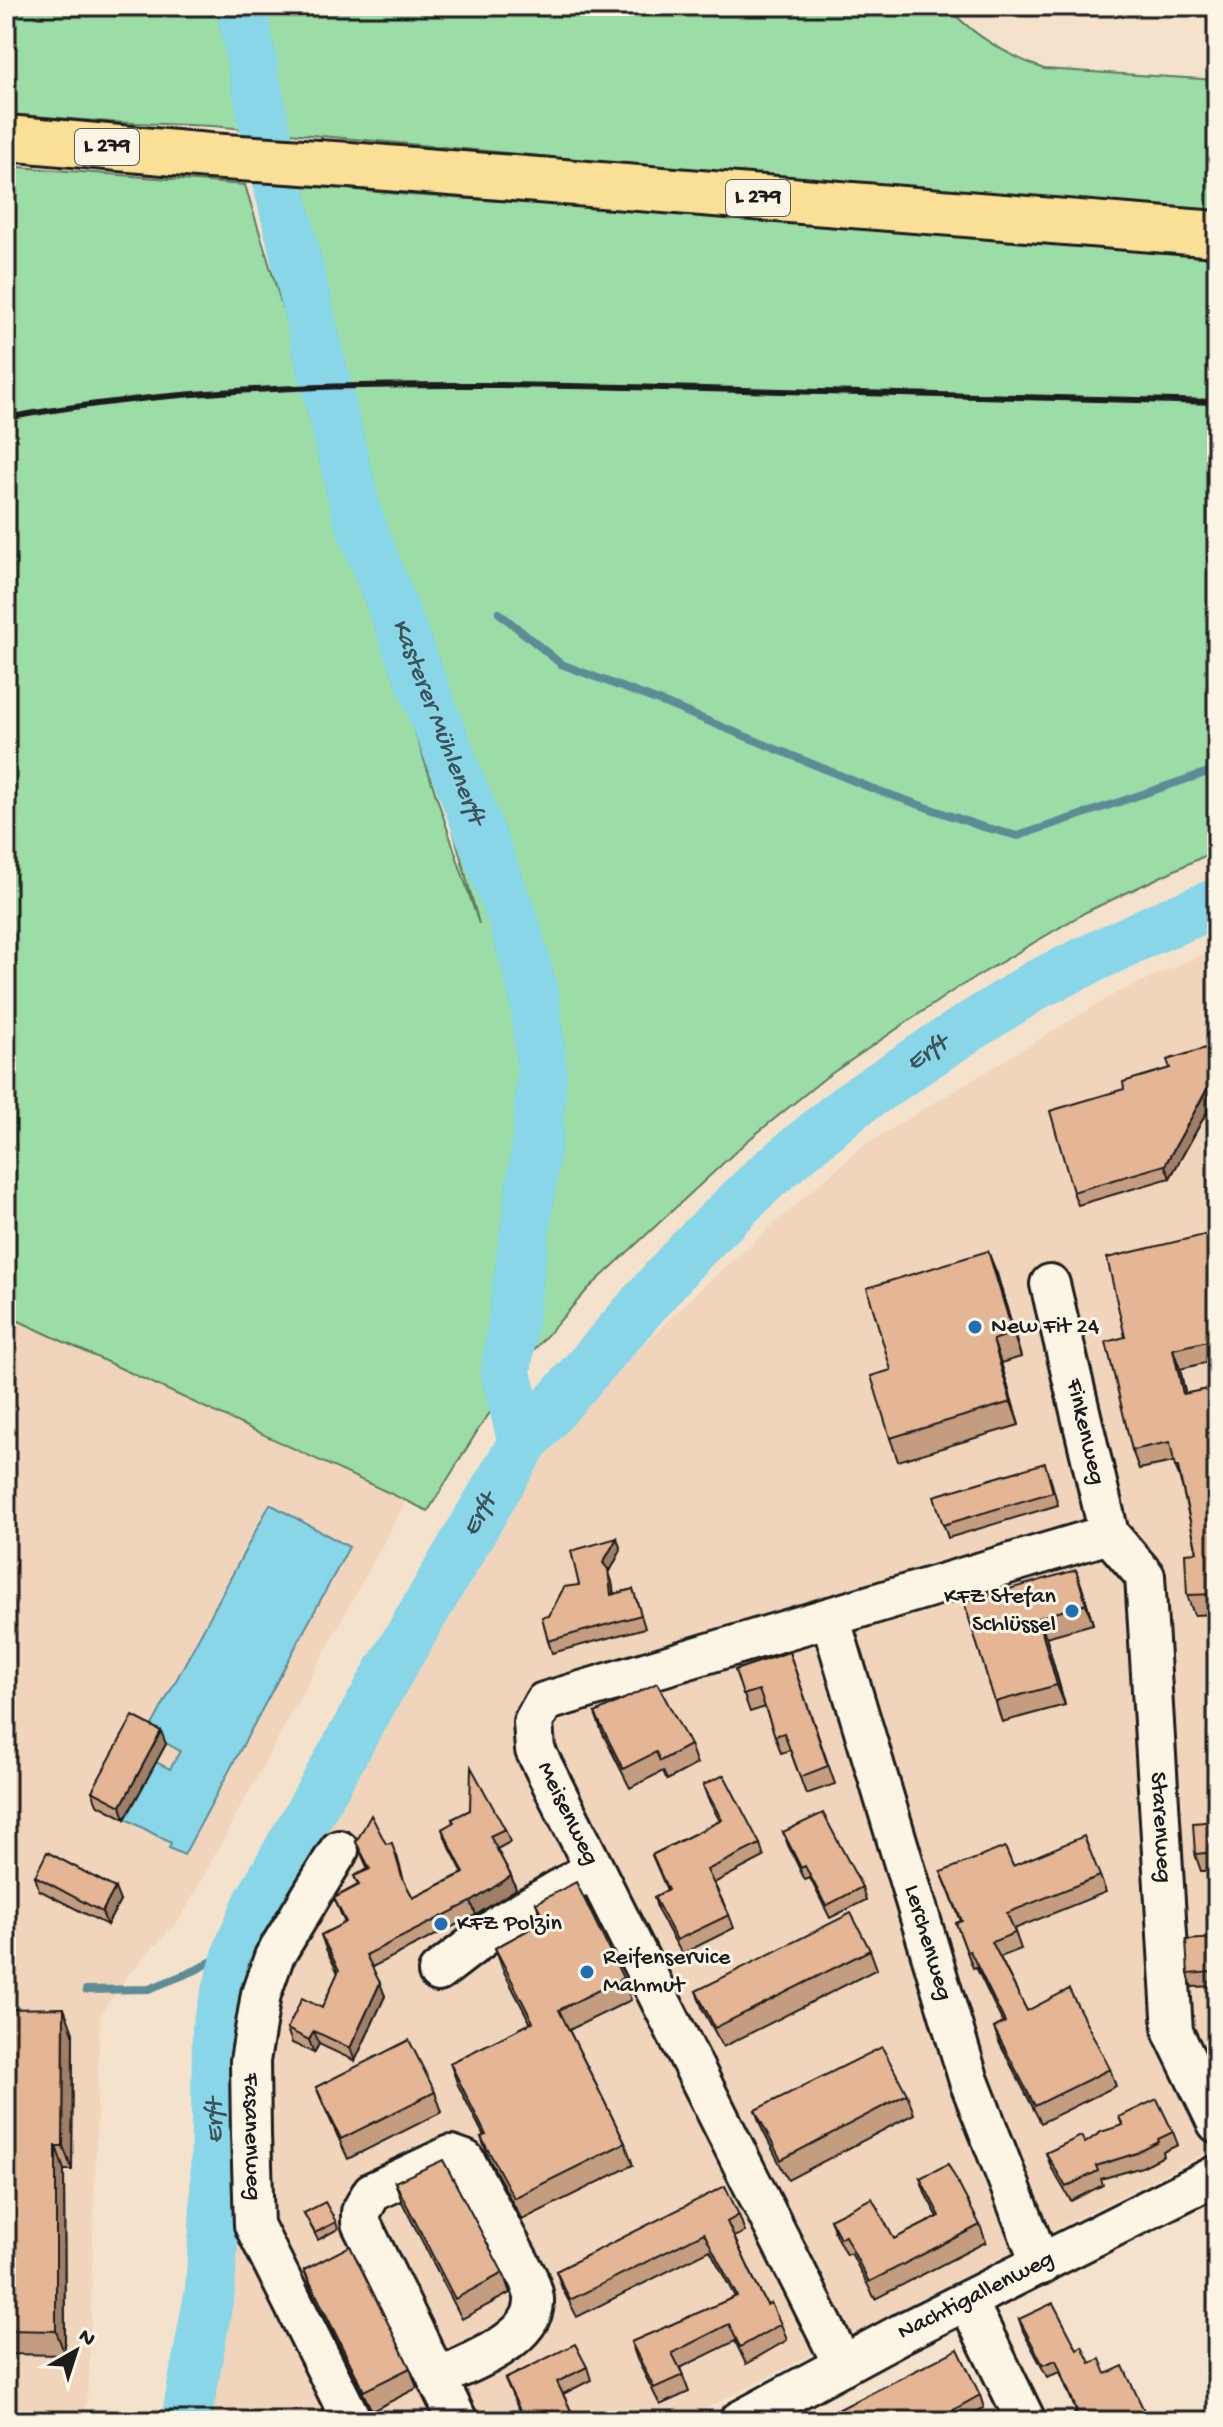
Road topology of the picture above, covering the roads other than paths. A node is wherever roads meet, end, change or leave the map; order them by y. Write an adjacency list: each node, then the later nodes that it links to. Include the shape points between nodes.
1 (6, 138): 2 (main road, L 279)
2 (1217, 234)
3 (1050, 1284): 4 (street, Finkenweg)
4 (1109, 1534): 5 (street, Meisenweg); 9 (street, Starenweg, via 1145,1576 1173,2032)
5 (830, 1617): 7 (street, Meisenweg, via 544,1702 533,1722 535,1750); 11 (street, Lerchenweg, via 969,2081)
6 (339, 1850): 16 (street, Fasanenweg, via 274,1957 261,1994 250,2061 251,2134 254,2225)
7 (594, 1869): 8 (street, via 503,1922); 13 (street, Meisenweg)
8 (438, 1972)
9 (1217, 2123)
10 (1217, 2175): 11 (street, Nachtigallenweg)
11 (1041, 2265): 12 (street, Nachtigallenweg)
12 (968, 2302): 13 (street, Nachtigallenweg); 18 (street)
13 (843, 2365): 15 (street, Nachtigallenweg)
14 (438, 2377): 14 (street, via 367,2237 361,2212 372,2192 451,2155 465,2160 535,2298 533,2310 509,2342); 17 (street)
15 (753, 2418)
16 (352, 2421)
17 (458, 2421)
18 (1026, 2421)

